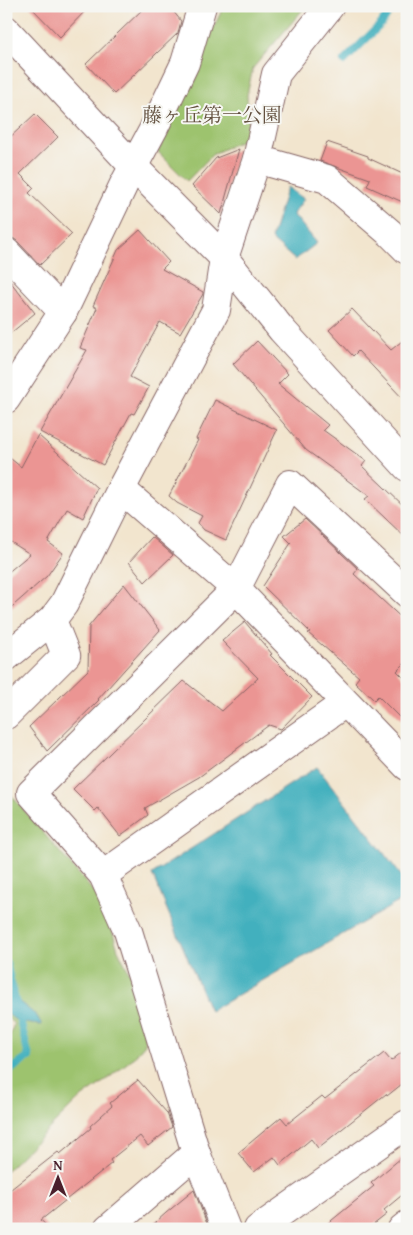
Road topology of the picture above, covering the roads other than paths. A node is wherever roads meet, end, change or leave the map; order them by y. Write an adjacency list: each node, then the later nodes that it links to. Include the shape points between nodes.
1 (202, 6): 5 (street, via 184,63)
2 (330, 6): 4 (street, via 276,74)
3 (6, 30): 5 (street)
4 (257, 159): 6 (street, via 327,179); 8 (street)
5 (134, 166): 8 (street); 9 (street)
6 (407, 250)
7 (6, 252): 9 (street)
8 (224, 258): 11 (street, via 282,330); 12 (street, via 216,310)
9 (64, 312): 10 (street)
10 (6, 399)
11 (407, 467)
12 (121, 489): 13 (street); 15 (street)
13 (236, 589): 14 (street, via 290,484); 17 (street); 20 (street, via 31,793)
14 (407, 592)
15 (53, 623): 16 (street); 18 (street, via 66,655)
16 (6, 657)
17 (345, 703): 19 (street); 20 (street)
18 (6, 715)
19 (407, 766)
20 (102, 875): 22 (street, via 128,931)
21 (407, 1124): 26 (street)
22 (196, 1153): 24 (street); 25 (street)
23 (407, 1225): 27 (street)
24 (108, 1229)
25 (226, 1229)
26 (258, 1229)
27 (402, 1229)

